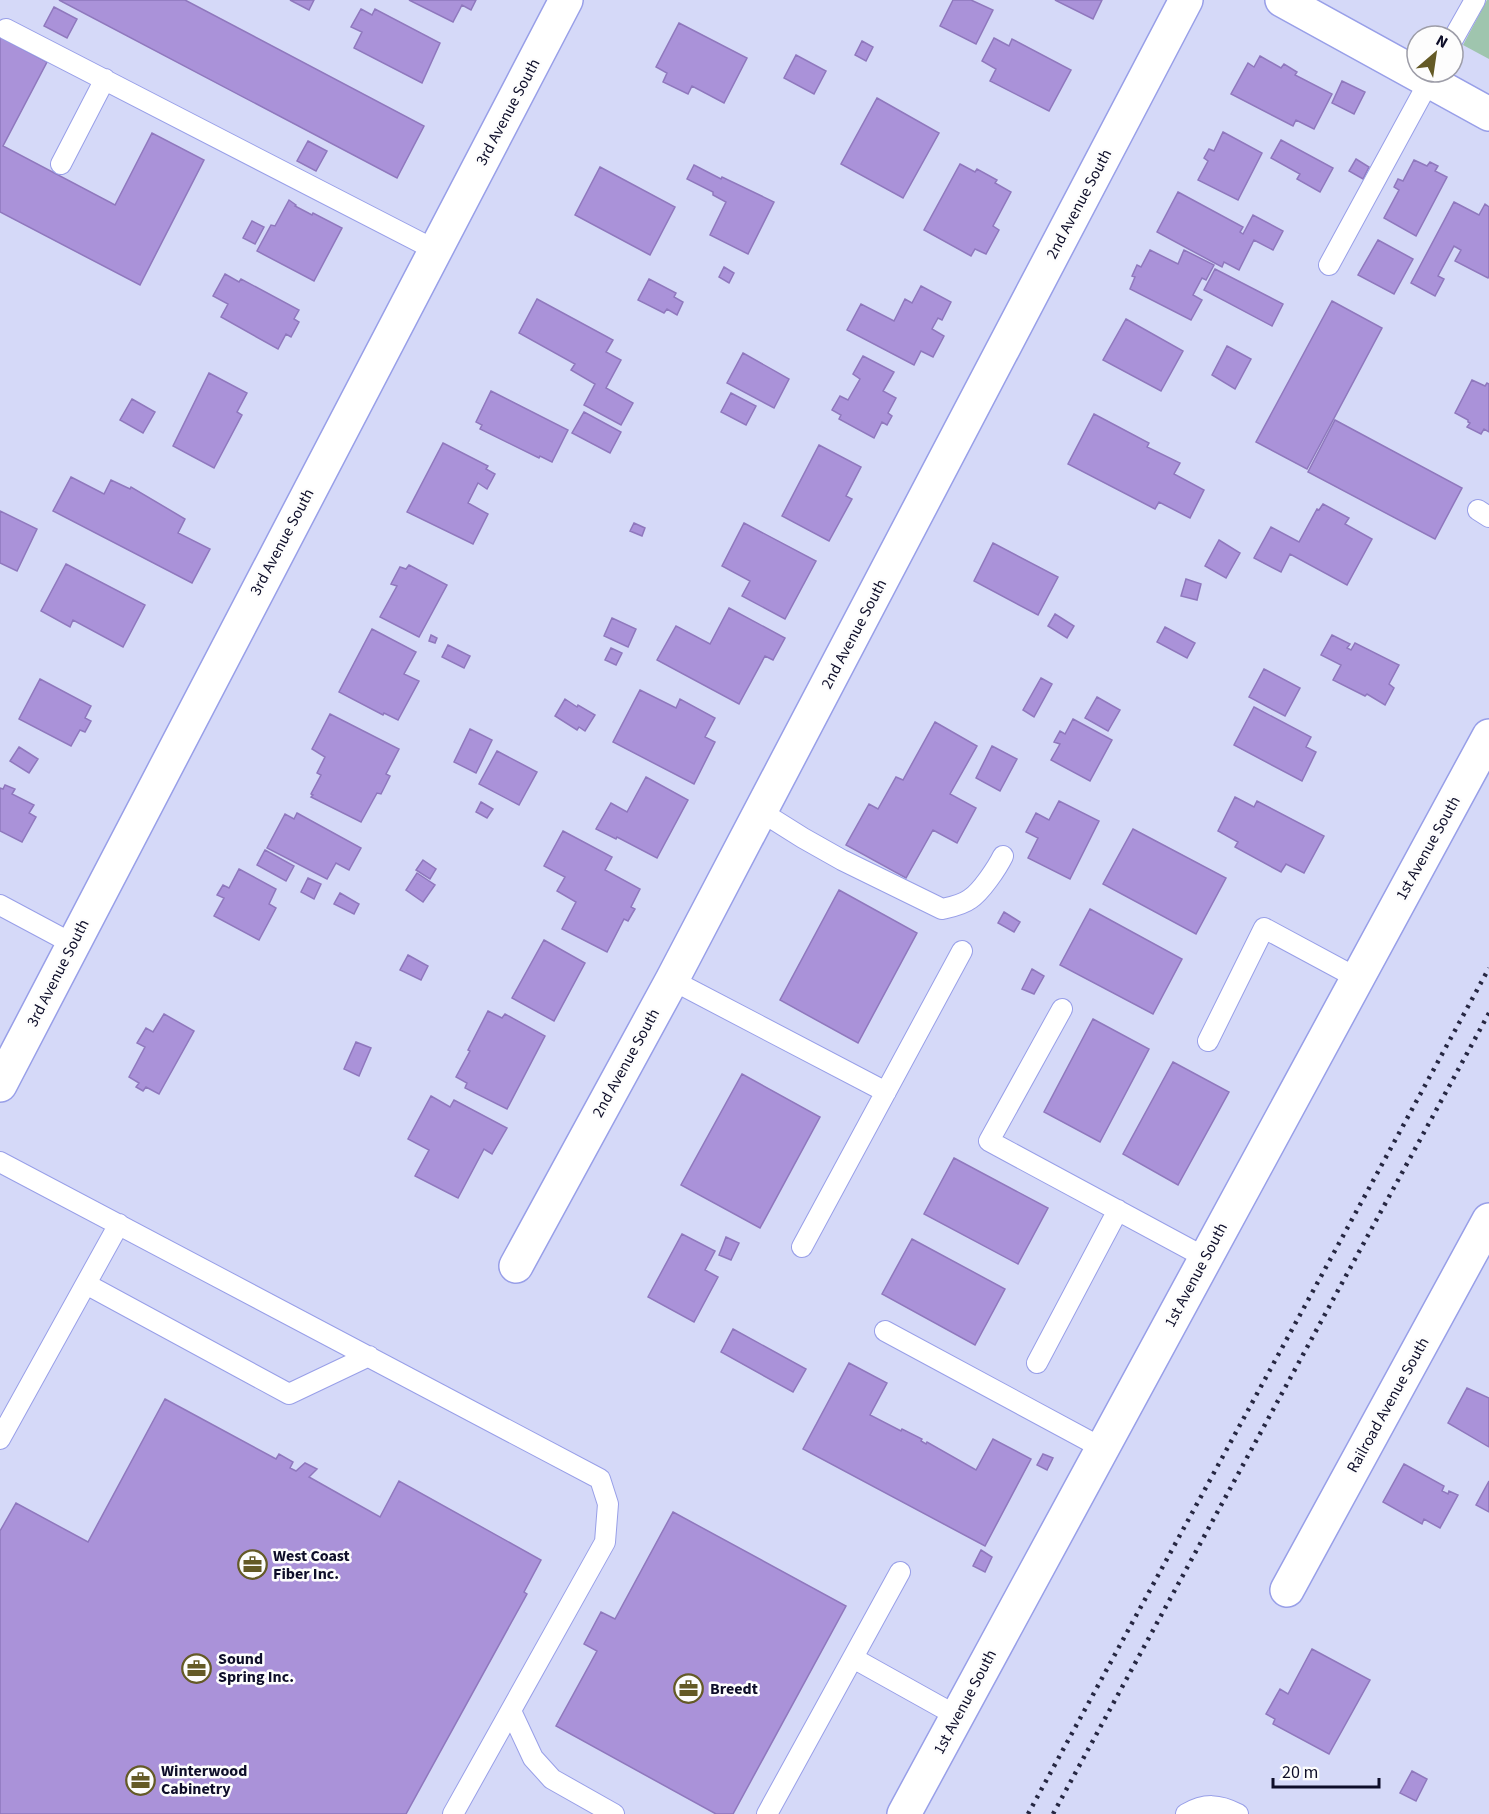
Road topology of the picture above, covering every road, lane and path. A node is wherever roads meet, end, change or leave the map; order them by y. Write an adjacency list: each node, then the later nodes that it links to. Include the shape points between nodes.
1 (566, 0): 13 (street, 3rd Avenue South)
2 (1186, 0): 16 (street, 2nd Avenue South)
3 (1282, 0): 7 (street)
4 (1475, 0): 5 (lane)
5 (1461, 24)
6 (6, 29): 8 (lane)
7 (1405, 63)
8 (105, 79): 12 (lane); 13 (lane)
9 (1428, 84): 14 (lane)
10 (1443, 84): 11 (street)
11 (1489, 114)
12 (61, 164)
13 (435, 250): 19 (street, 3rd Avenue South)
14 (1329, 265)
15 (1489, 736): 21 (street, 1st Avenue South)
16 (760, 811): 17 (lane, via 842,860 942,909 971,899); 22 (street, 2nd Avenue South)
17 (1003, 856)
18 (0, 905): 19 (lane)
19 (73, 945): 25 (street, 3rd Avenue South)
20 (962, 951): 26 (lane)
21 (1358, 978): 24 (lane, via 1264,928); 32 (street, 1st Avenue South)
22 (672, 980): 26 (lane); 33 (street, 2nd Avenue South)
23 (1062, 1009): 28 (lane, via 989,1141)
24 (1208, 1041)
25 (0, 1085)
26 (886, 1092): 31 (lane)
27 (0, 1162): 30 (lane)
28 (1118, 1210): 32 (lane); 37 (lane)
29 (1489, 1220): 41 (street, Railroad Avenue South)
30 (119, 1224): 34 (lane); 36 (lane)
31 (802, 1247)
32 (1206, 1258): 39 (street, 1st Avenue South)
33 (516, 1266)
34 (86, 1284): 36 (lane, via 289,1394); 38 (lane)
35 (885, 1330): 39 (lane)
36 (369, 1356): 43 (lane, via 600,1479 608,1503 605,1542)
37 (1037, 1363)
38 (0, 1439)
39 (1102, 1448): 44 (street, 1st Avenue South)
40 (900, 1572): 42 (lane)
41 (1287, 1590)
42 (853, 1658): 44 (lane); 47 (lane)
43 (511, 1711): 45 (lane); 46 (lane, via 533,1758 552,1779)
44 (957, 1716): 48 (street, 1st Avenue South)
45 (453, 1814)
46 (614, 1814)
47 (767, 1814)
48 (904, 1814)
49 (1186, 1814): 50 (lane, via 1198,1807 1224,1807)
50 (1238, 1814)

